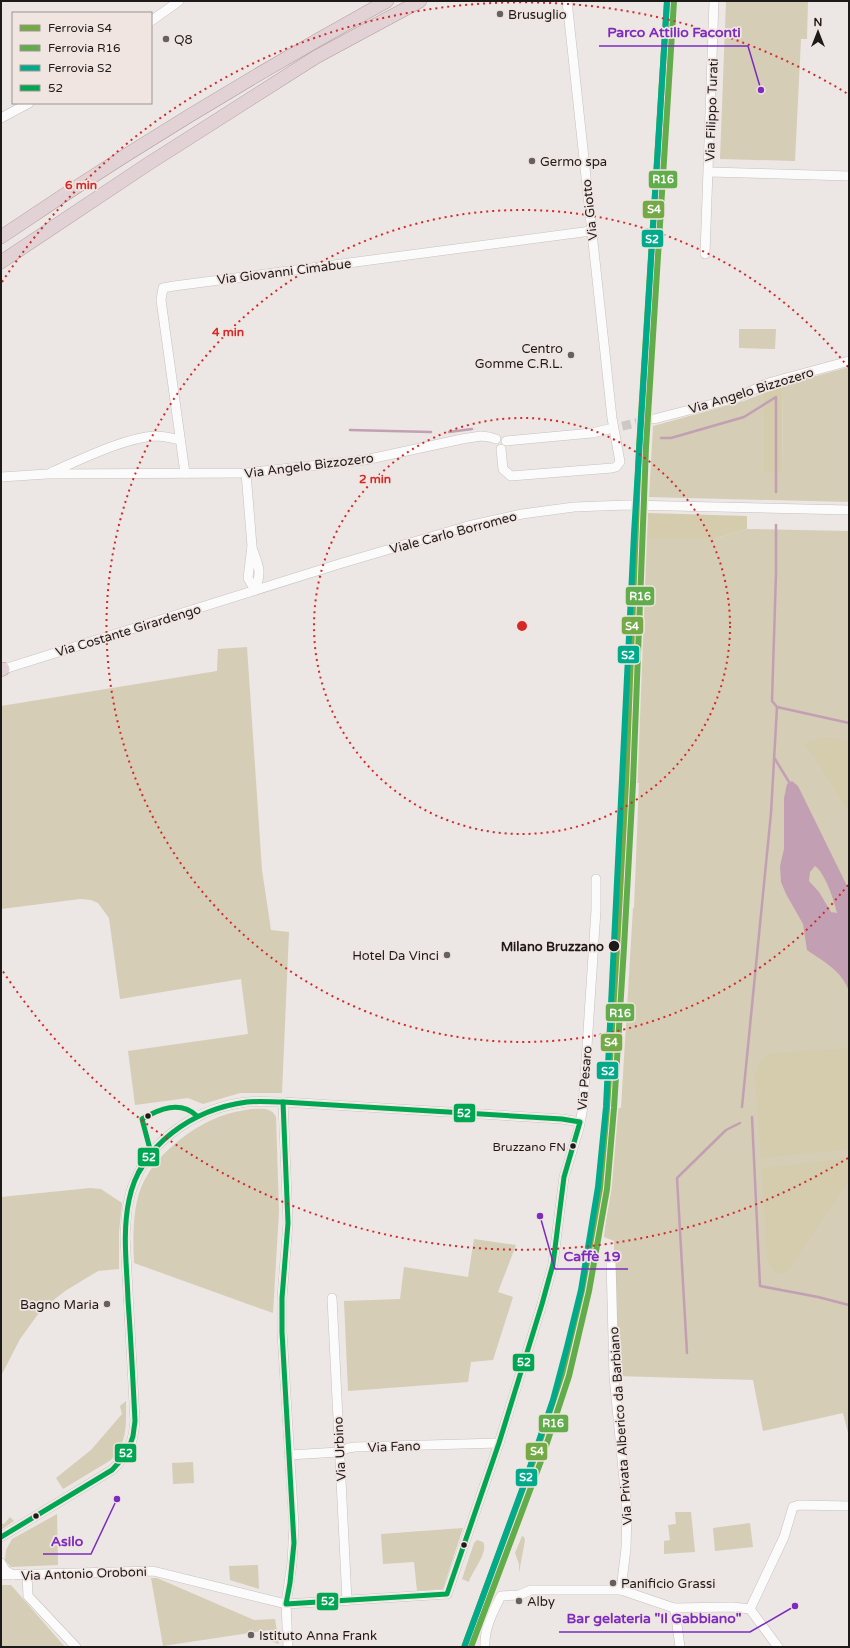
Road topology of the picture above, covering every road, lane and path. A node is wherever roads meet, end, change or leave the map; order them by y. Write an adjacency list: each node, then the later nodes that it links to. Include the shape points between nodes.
1 (178, 1): 6 (street)
2 (387, 1): 12 (highway, via 309,44 165,130)
3 (420, 1): 14 (highway, via 316,57)
4 (566, 1): 11 (street, Via Giotto)
5 (714, 1): 9 (street, Via Filippo Turati)
6 (152, 20)
7 (27, 104): 8 (street)
8 (1, 118)
9 (709, 172): 10 (street); 13 (street, Via Filippo Turati)
10 (849, 176)
11 (591, 231): 18 (street, Via Giovanni Cimabue, via 163,288 161,300); 19 (street, Via Giotto, via 612,418 620,458 618,464 612,468 511,476 503,469)
12 (1, 237)
13 (705, 254)
14 (1, 262)
15 (849, 361): 16 (street, Via Angelo Bizzozero, via 768,383 736,398)
16 (654, 419)
17 (609, 430): 19 (street, via 514,439)
18 (180, 440): 20 (street, Via Giovanni Cimabue); 22 (street, Via Angelo Bizzozero, via 157,436 144,438 111,448)
19 (504, 445): 21 (street, Via Angelo Bizzozero, via 505,439 500,437 496,439 480,436 365,460)
20 (184, 473): 21 (street, Via Angelo Bizzozero); 22 (street, Via Angelo Bizzozero)
21 (246, 473): 25 (street, via 252,546 260,576)
22 (47, 474): 23 (street, Via Angelo Bizzozero)
23 (1, 477)
24 (849, 510): 25 (street, Viale Carlo Borromeo, via 627,505 550,510 460,528)
25 (255, 590): 26 (street, Via Costante Girardengo)
26 (2, 670)
27 (596, 879): 29 (street, Via Pesaro, via 583,1108)
28 (283, 1102): 29 (street); 34 (street, via 288,1223 282,1298 282,1341); 36 (street, via 247,1102 216,1108 197,1116 170,1135 151,1153 140,1169 130,1196 125,1237 135,1421 131,1447 112,1470)
29 (580, 1122): 32 (street, Via Pesaro, via 564,1177 553,1264)
30 (611, 1261): 41 (street, Via Privata Alberico da Barbiano, via 614,1376 627,1511)
31 (332, 1298): 33 (street, Via Urbino)
32 (499, 1443): 33 (street, Via Fano, via 356,1447); 42 (street, Via Pesaro, via 447,1594)
33 (339, 1452): 34 (street, Via Fano); 42 (street, Via Urbino)
34 (289, 1455): 43 (street, via 294,1543)
35 (849, 1506): 45 (street, via 793,1506 784,1537)
36 (1, 1537)
37 (1, 1563): 40 (street, Via Antonio Oroboni, via 5,1570)
38 (27, 1574): 40 (street, Via Antonio Oroboni); 43 (street, Via Antonio Oroboni, via 155,1571); 46 (street, via 28,1596)
39 (1, 1575): 40 (street, Via Antonio Oroboni)
40 (13, 1575)
41 (621, 1590): 44 (street); 48 (street, via 531,1590 518,1595 500,1596 488,1624)
42 (347, 1601): 43 (street)
43 (286, 1604): 47 (street)
44 (674, 1608): 45 (street); 49 (street)
45 (750, 1608): 50 (street)
46 (76, 1647)
47 (288, 1647)
48 (485, 1647)
49 (680, 1647)
50 (778, 1647)

